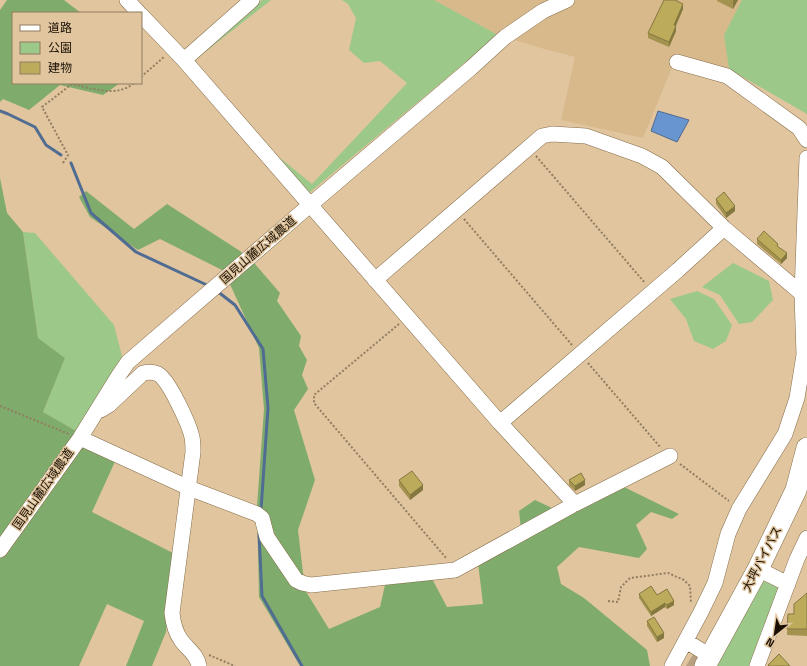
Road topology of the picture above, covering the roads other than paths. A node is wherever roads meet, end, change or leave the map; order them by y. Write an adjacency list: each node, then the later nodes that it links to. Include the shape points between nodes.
1 (127, 0): 4 (street)
2 (252, 0): 6 (street)
3 (567, 0): 10 (street, 国見山麓広域農道, via 543,11 505,37)
4 (138, 12)
5 (142, 16): 6 (street)
6 (178, 54): 10 (street)
7 (677, 62): 8 (street, via 727,76 799,128)
8 (807, 140)
9 (807, 158): 13 (street)
10 (310, 205): 12 (street); 14 (street, 国見山麓広域農道, via 128,362)
11 (724, 228): 12 (street, via 662,167 642,156 586,136 552,134 542,136); 13 (street); 15 (street)
12 (375, 280): 15 (street)
13 (804, 296): 28 (street, via 804,355 797,398 785,434 739,509 728,534 715,583)
14 (94, 415): 16 (street, 国見山麓広域農道); 20 (street, via 109,405 143,373 158,374 165,380 192,436)
15 (500, 423): 22 (street)
16 (80, 438): 20 (street); 24 (street, 国見山麓広域農道)
17 (807, 448): 21 (highway, 大坪バイパス)
18 (670, 456): 22 (street)
19 (807, 459): 21 (highway)
20 (189, 488): 22 (street, via 257,514 262,518 267,537 296,580 311,585 455,570); 29 (street, via 172,613 180,640)
21 (796, 490): 26 (highway, 大坪バイパス)
22 (575, 504)
23 (807, 538): 25 (street)
24 (0, 550)
25 (802, 562): 27 (street)
26 (758, 569): 27 (street); 30 (highway, 大坪バイパス)
27 (788, 584): 32 (street)
28 (686, 641): 30 (street); 31 (street)
29 (198, 661)
30 (696, 662)
31 (672, 666)
32 (757, 666)

